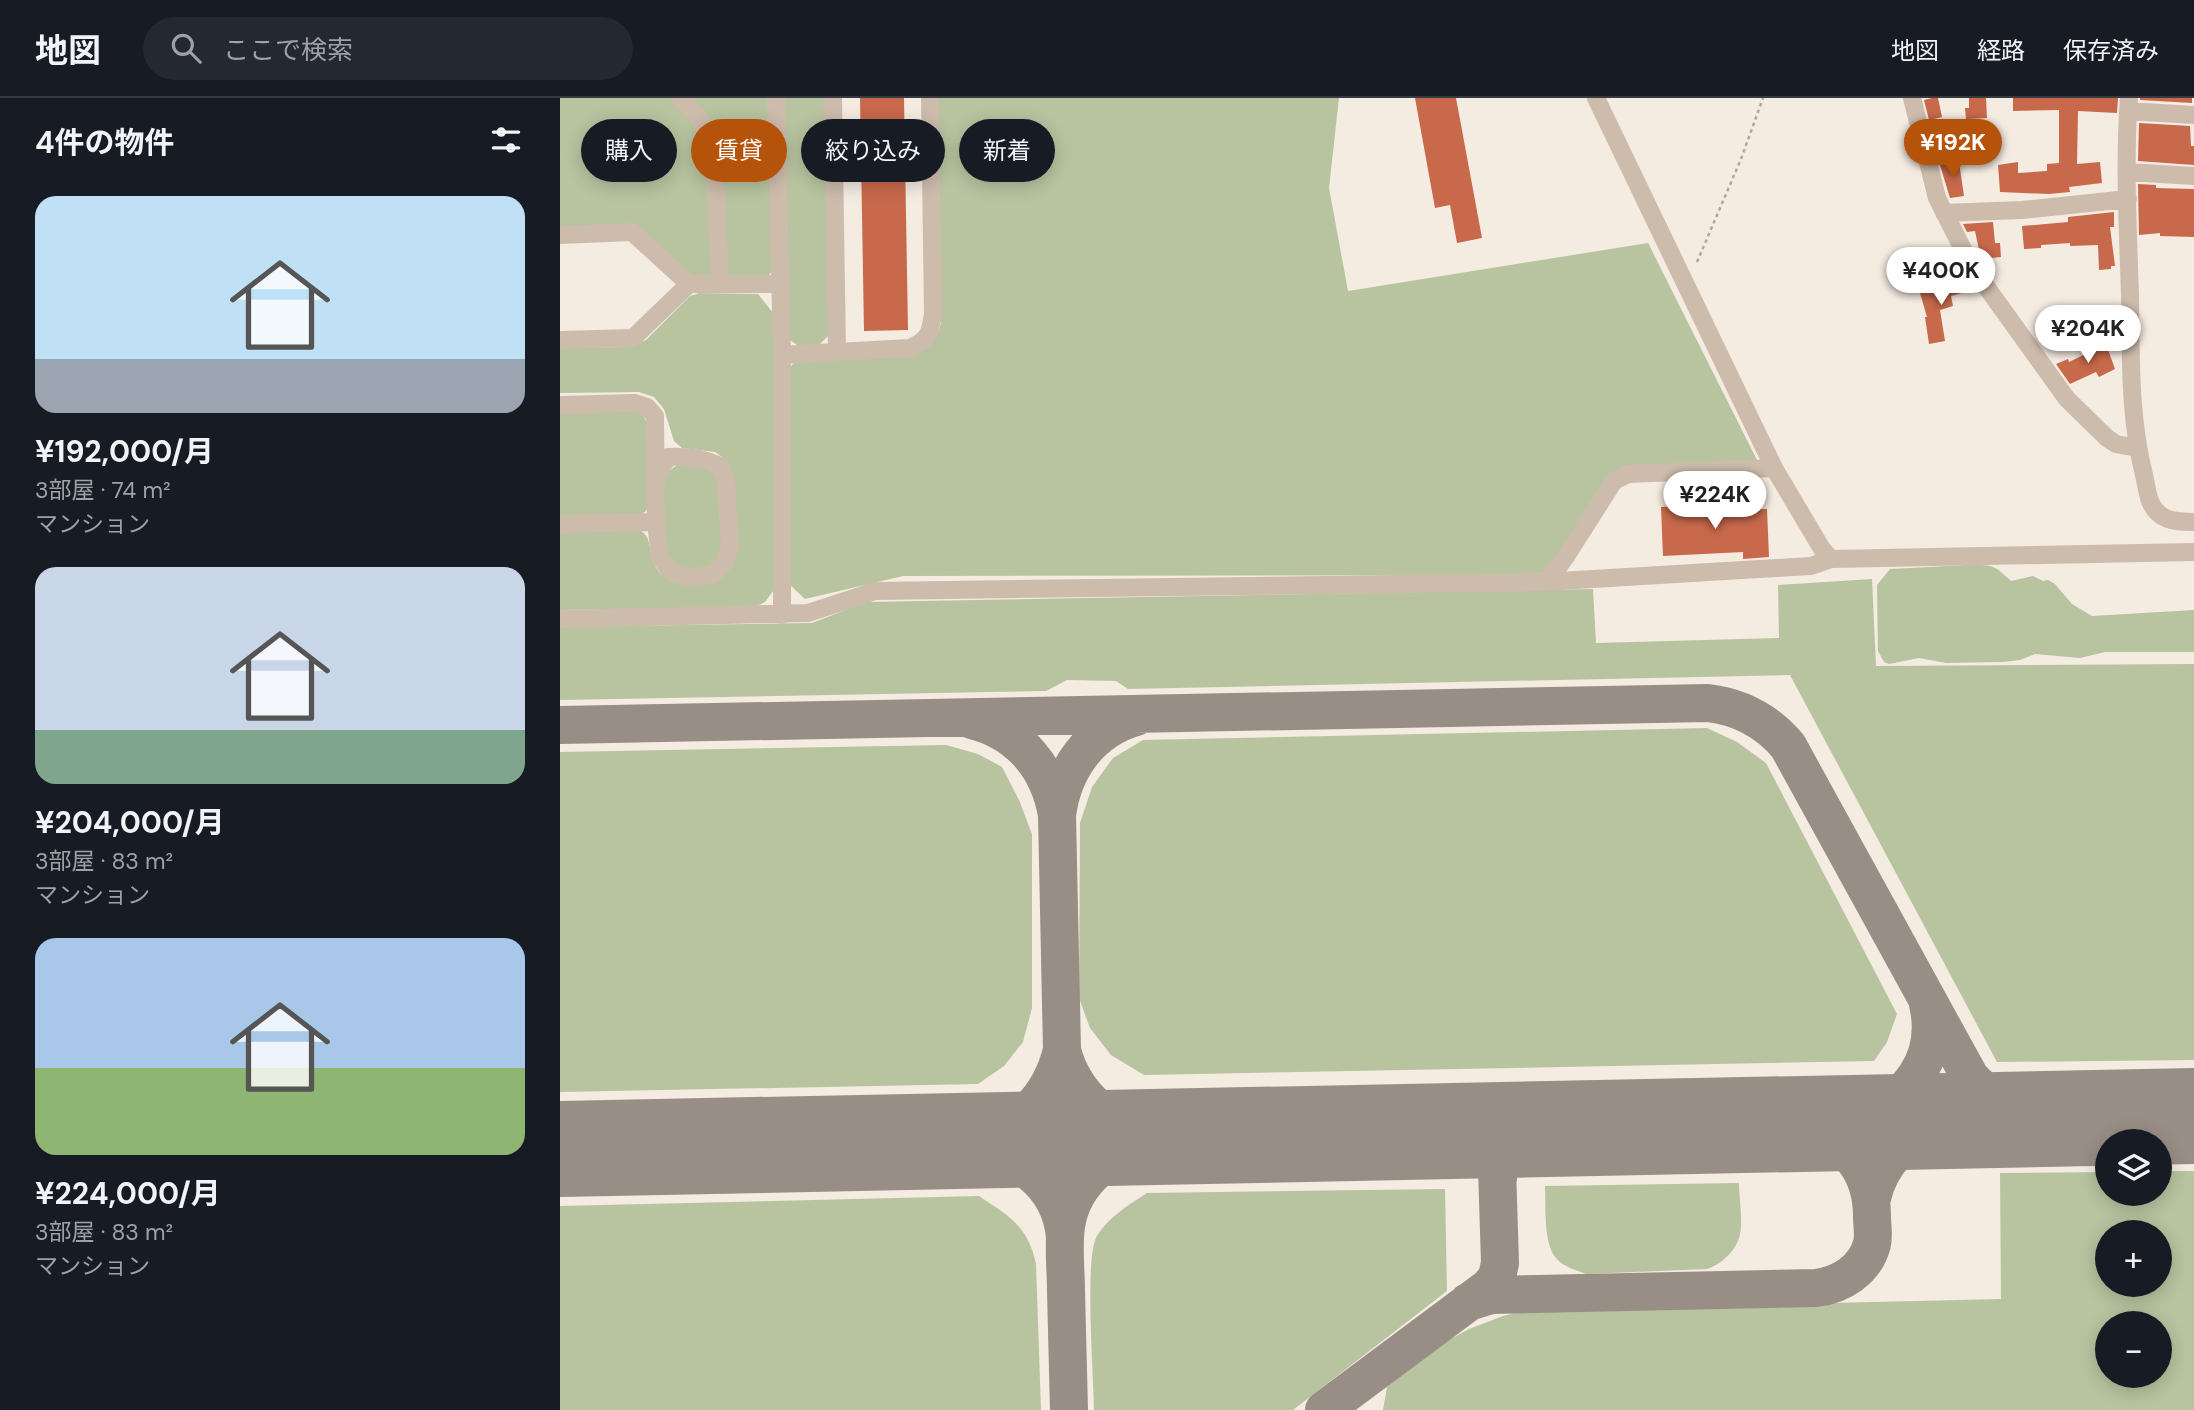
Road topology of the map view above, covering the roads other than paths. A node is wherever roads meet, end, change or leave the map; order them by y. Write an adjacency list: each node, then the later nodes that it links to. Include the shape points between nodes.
1 (680, 98): 15 (street, via 708,130 714,151)
2 (776, 98): 16 (street)
3 (833, 98): 18 (street)
4 (930, 98): 18 (street, via 930,333 910,348)
5 (1596, 98): 22 (street)
6 (1912, 98): 12 (street)
7 (2128, 105): 8 (street); 9 (street)
8 (2194, 115)
9 (2127, 172): 10 (street); 11 (street)
10 (2194, 176)
11 (2128, 199): 12 (street); 21 (street)
12 (1944, 213): 21 (street, via 1972,267 2067,399 2107,438)
13 (560, 235): 14 (street, via 632,232)
14 (689, 284): 15 (street); 17 (street, via 633,338)
15 (720, 284): 16 (street)
16 (779, 284): 19 (street)
17 (560, 340)
18 (837, 352): 19 (street)
19 (782, 355): 30 (street)
20 (560, 405): 23 (street, via 635,403 647,407 655,416)
21 (2137, 448): 25 (street, via 2150,501 2160,516)
22 (1774, 468): 28 (street); 29 (street, via 1628,474 1614,481 1567,555)
23 (655, 479): 24 (street); 24 (street, via 668,457 707,460 720,466 726,481 730,545 724,563 713,575 685,577 670,571 660,558)
24 (656, 522): 26 (street)
25 (2194, 522)
26 (560, 524)
27 (2194, 552): 28 (street)
28 (1831, 559): 29 (street, via 1811,566)
29 (1543, 582): 30 (street, via 875,591 808,613)
30 (782, 615): 31 (street)
31 (560, 619)

